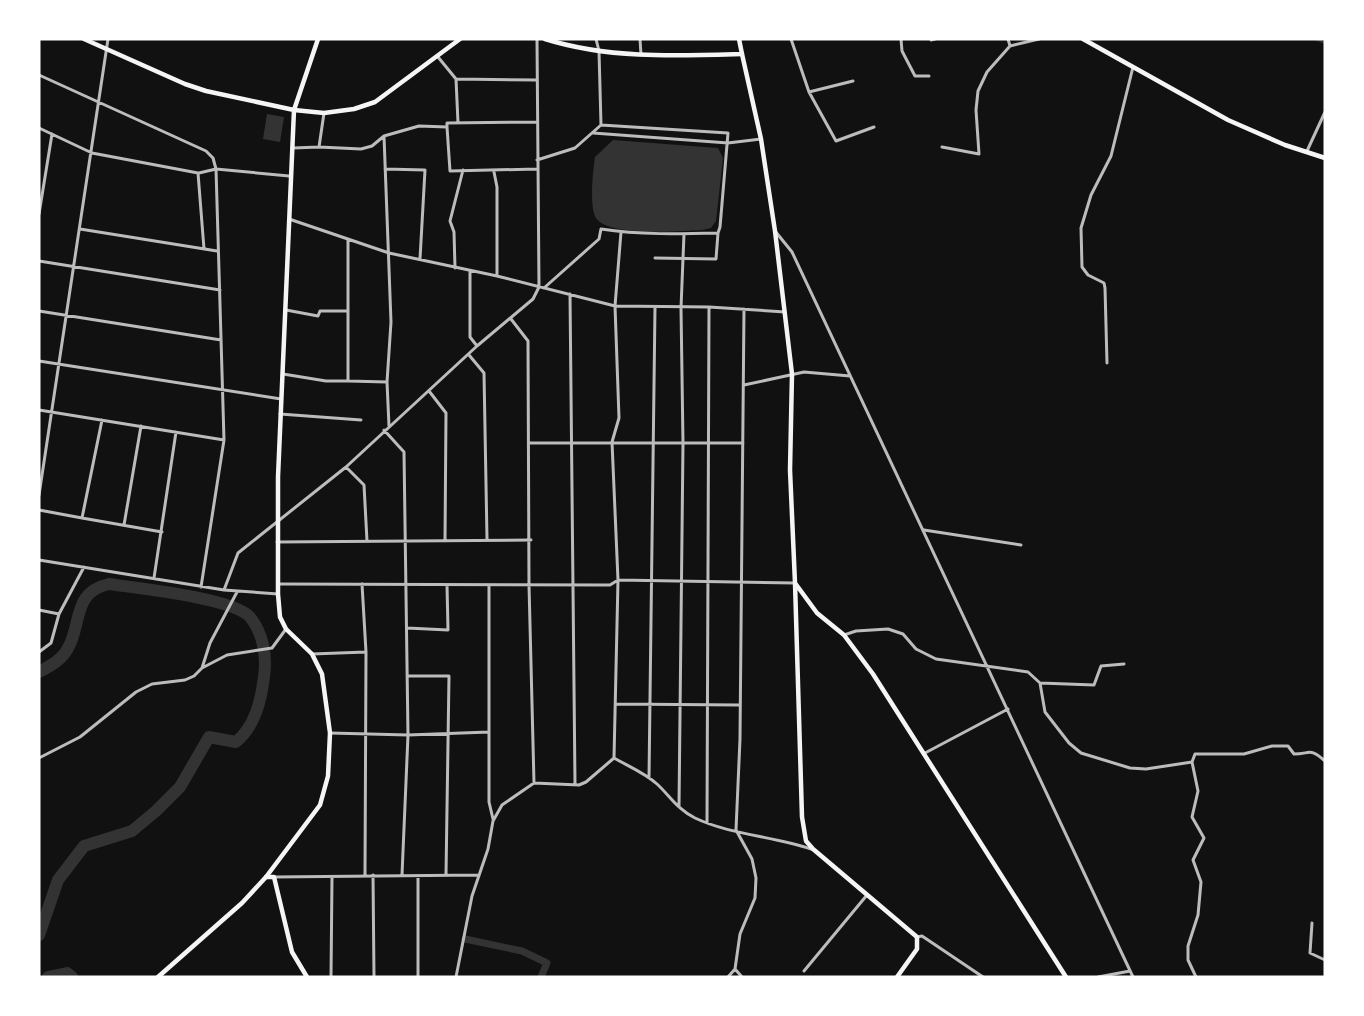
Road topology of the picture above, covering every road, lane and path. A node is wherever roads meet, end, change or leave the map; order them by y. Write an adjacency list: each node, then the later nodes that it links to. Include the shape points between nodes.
1 (84, 39): 16 (main road)
2 (108, 39): 16 (street)
3 (318, 39): 29 (main road)
4 (460, 39): 20 (main road)
5 (537, 39): 25 (street)
6 (545, 39): 17 (main road)
7 (596, 39): 17 (street)
8 (640, 39): 19 (street)
9 (739, 39): 18 (main road)
10 (791, 39): 27 (street)
11 (901, 39): 23 (street, via 902,51 915,76)
12 (1008, 39): 15 (street)
13 (1039, 39): 15 (street)
14 (1083, 39): 21 (main road)
15 (1010, 46): 44 (street, via 987,72 978,92 979,154)
16 (107, 49): 28 (street); 29 (main road, via 184,84)
17 (599, 51): 19 (main road); 34 (street)
18 (742, 54): 19 (main road); 41 (main road)
19 (641, 55)
20 (438, 57): 24 (street); 31 (main road, via 375,102)
21 (1133, 67): 46 (main road, via 1228,120); 95 (street, via 1112,156 1091,195 1081,228 1085,273 1100,280 1105,288)
22 (39, 75): 28 (street)
23 (929, 76)
24 (456, 79): 25 (street); 33 (street)
25 (537, 80): 32 (street)
26 (853, 81): 27 (street)
27 (809, 92): 36 (street, via 836,141)
28 (98, 102): 47 (street); 50 (street, via 206,152)
29 (294, 110): 31 (main road); 45 (main road)
30 (1325, 112): 46 (street)
31 (324, 113): 43 (street)
32 (537, 122): 33 (street); 49 (street)
33 (458, 123): 35 (street, via 447,123)
34 (601, 125): 39 (street); 42 (street, via 728,133)
35 (447, 127): 40 (street, via 419,126); 53 (street, via 450,171)
36 (874, 127)
37 (39, 128): 38 (street)
38 (52, 134): 47 (street); 57 (street)
39 (592, 134): 42 (street); 49 (street, via 575,148)
40 (384, 136): 43 (street, via 361,149); 52 (street)
41 (760, 139): 42 (street); 60 (main road)
42 (728, 143): 62 (street)
43 (319, 147): 45 (street)
44 (942, 147)
45 (291, 148): 56 (main road)
46 (1307, 152): 48 (main road)
47 (92, 153): 55 (street); 59 (street)
48 (1325, 158)
49 (537, 160): 51 (street)
50 (216, 169): 55 (street); 56 (street); 66 (street)
51 (537, 169): 54 (street); 76 (street)
52 (386, 170): 67 (street); 70 (street, via 425,170)
53 (463, 170): 54 (street); 73 (street, via 450,221)
54 (494, 172): 75 (street)
55 (198, 173): 65 (street)
56 (289, 176): 58 (main road)
57 (39, 214)
58 (288, 219): 64 (street); 85 (main road)
59 (80, 229): 65 (street); 72 (street)
60 (775, 231): 88 (main road); 99 (street, via 792,252)
61 (621, 232): 63 (street); 77 (street, via 601,229 599,239); 80 (street)
62 (718, 233): 63 (street); 69 (street, via 716,258)
63 (684, 234): 69 (street)
64 (348, 239): 67 (street); 87 (street)
65 (204, 249): 66 (street)
66 (218, 251): 78 (street)
67 (389, 254): 70 (street); 101 (street, via 391,322)
68 (655, 258): 69 (street)
69 (683, 258): 83 (street)
70 (420, 259): 73 (street)
71 (39, 261): 72 (street)
72 (74, 267): 78 (street); 89 (street)
73 (455, 268): 74 (street)
74 (470, 271): 75 (street); 92 (street, via 470,337)
75 (497, 276): 76 (street)
76 (539, 286): 77 (street); 90 (street, via 533,299)
77 (544, 288): 79 (street)
78 (220, 290): 91 (street)
79 (570, 294): 80 (street); 116 (street)
80 (615, 306): 82 (street); 117 (street, via 619,418)
81 (709, 307): 83 (street); 84 (street); 121 (street)
82 (654, 308): 83 (street); 118 (street)
83 (681, 308): 120 (street)
84 (744, 309): 88 (street); 102 (street)
85 (285, 310): 87 (street, via 318,316 320,311); 97 (main road)
86 (39, 311): 89 (street)
87 (348, 311): 100 (street)
88 (785, 312): 98 (main road)
89 (66, 315): 91 (street); 96 (street)
90 (511, 319): 92 (street); 119 (street, via 528,341)
91 (222, 340): 103 (street)
92 (477, 346): 93 (street)
93 (469, 355): 104 (street); 131 (street, via 484,373)
94 (39, 361): 96 (street)
95 (1107, 363)
96 (59, 364): 103 (street); 107 (street)
97 (283, 374): 100 (street); 105 (main road)
98 (792, 374): 99 (street); 102 (street); 148 (main road, via 790,470)
99 (850, 376): 129 (street)
100 (348, 381): 101 (street)
101 (387, 382): 112 (street)
102 (744, 385): 122 (street)
103 (223, 389): 105 (street); 115 (street)
104 (429, 391): 112 (street); 135 (street, via 446,412)
105 (281, 399): 108 (main road)
106 (39, 410): 107 (street)
107 (53, 412): 109 (street); 124 (street)
108 (280, 414): 110 (street); 127 (main road)
109 (102, 420): 111 (street); 126 (street)
110 (362, 420)
111 (141, 426): 114 (street); 128 (street)
112 (389, 426): 113 (street)
113 (384, 430): 123 (street); 134 (street, via 404,452)
114 (176, 432): 115 (street); 130 (street)
115 (224, 440): 154 (street)
116 (572, 442): 117 (street); 119 (street); 153 (street)
117 (612, 442): 118 (street); 141 (street)
118 (653, 442): 120 (street); 142 (street)
119 (530, 443): 132 (street)
120 (683, 443): 121 (street); 143 (street)
121 (709, 443): 122 (street); 144 (street)
122 (743, 443): 145 (street)
123 (346, 467): 127 (street); 133 (street, via 364,485)
124 (39, 495)
125 (39, 510): 126 (street)
126 (82, 518): 128 (street)
127 (277, 524): 136 (main road); 155 (street, via 238,553)
128 (124, 525): 130 (street)
129 (924, 530): 137 (street); 168 (street)
130 (162, 532): 140 (street)
131 (488, 540): 132 (street); 135 (street)
132 (531, 540): 152 (street)
133 (367, 541): 134 (street); 136 (street)
134 (405, 541): 135 (street); 149 (street)
135 (445, 541)
136 (277, 542): 146 (main road)
137 (1021, 545)
138 (39, 560): 139 (street)
139 (84, 567): 140 (street); 159 (street)
140 (154, 579): 154 (street)
141 (618, 580): 142 (street); 153 (street, via 610,585); 171 (street)
142 (652, 580): 143 (street); 172 (street)
143 (680, 580): 144 (street); 173 (street)
144 (707, 581): 145 (street); 175 (street)
145 (740, 581): 148 (street); 174 (street)
146 (277, 584): 147 (street); 157 (main road)
147 (363, 584): 149 (street); 164 (street)
148 (795, 584): 162 (main road, via 812,607); 194 (main road, via 802,817 806,841)
149 (406, 585): 150 (street); 160 (street)
150 (447, 585): 151 (street); 160 (street, via 448,630)
151 (489, 585): 152 (street); 177 (street)
152 (529, 585): 153 (street); 188 (street)
153 (574, 585): 189 (street)
154 (201, 587): 155 (street)
155 (224, 590): 156 (street)
156 (237, 592): 157 (street); 167 (street, via 210,643)
157 (278, 594): 161 (main road, via 280,618)
158 (39, 610): 159 (street)
159 (59, 614): 163 (street, via 51,643)
160 (407, 628): 169 (street)
161 (286, 629): 165 (main road); 167 (street, via 272,648 227,655)
162 (844, 635): 168 (street, via 888,628 903,634 925,655); 182 (main road)
163 (39, 652)
164 (366, 652): 165 (street); 179 (street)
165 (312, 654): 178 (main road, via 322,674)
166 (1124, 664): 170 (street, via 1101,666 1094,686)
167 (202, 668): 183 (street, via 185,680 152,684 136,692 80,737)
168 (990, 668): 170 (street, via 1028,672); 176 (street)
169 (407, 676): 180 (street); 181 (street, via 449,676)
170 (1040, 683): 186 (street, via 1045,712 1082,753 1130,768)
171 (616, 704): 172 (street); 184 (street)
172 (650, 704): 173 (street); 187 (street)
173 (680, 705): 175 (street); 190 (street)
174 (739, 705): 175 (street); 193 (street)
175 (708, 706): 192 (street)
176 (1008, 709): 182 (street); 210 (street)
177 (489, 732): 181 (street); 191 (street, via 489,802)
178 (330, 733): 179 (street); 202 (main road, via 328,776 320,805)
179 (364, 734): 180 (street); 196 (street)
180 (408, 735): 181 (street); 197 (street)
181 (447, 735): 198 (street)
182 (924, 754): 221 (main road)
183 (39, 758)
184 (614, 758): 187 (street); 189 (street, via 592,778)
185 (1325, 761): 186 (street, via 1307,750 1294,754 1288,746 1272,746 1244,754 1194,754)
186 (1192, 762): 224 (street, via 1198,791 1192,817 1204,838 1193,860 1201,882 1196,924 1188,946 1188,960)
187 (649, 778): 190 (street)
188 (534, 783): 189 (street); 191 (street, via 502,804)
189 (575, 784)
190 (679, 807): 192 (street)
191 (493, 821): 195 (street)
192 (707, 823): 193 (street)
193 (736, 830): 194 (street); 208 (street, via 752,860 756,878 755,898 740,934)
194 (813, 849): 204 (main road)
195 (479, 874): 198 (street); 216 (street)
196 (365, 875): 199 (street); 200 (street)
197 (402, 875): 200 (street); 201 (street)
198 (446, 875): 201 (street)
199 (332, 876): 203 (street); 213 (street)
200 (373, 876): 214 (street)
201 (418, 876): 215 (street)
202 (266, 877): 203 (main road); 211 (main road)
203 (274, 877): 212 (main road, via 292,952)
204 (868, 894): 206 (main road); 209 (street)
205 (1312, 922): 207 (street, via 1310,953)
206 (917, 937): 219 (main road, via 917,949); 220 (street, via 942,948)
207 (1325, 960)
208 (735, 969): 217 (street); 218 (street)
209 (804, 971)
210 (1130, 971): 222 (street); 223 (street)
211 (158, 977)
212 (307, 977)
213 (331, 977)
214 (374, 977)
215 (418, 977)
216 (456, 977)
217 (728, 977)
218 (742, 977)
219 (897, 977)
220 (983, 977)
221 (1066, 977)
222 (1098, 977)
223 (1133, 977)
224 (1196, 977)

